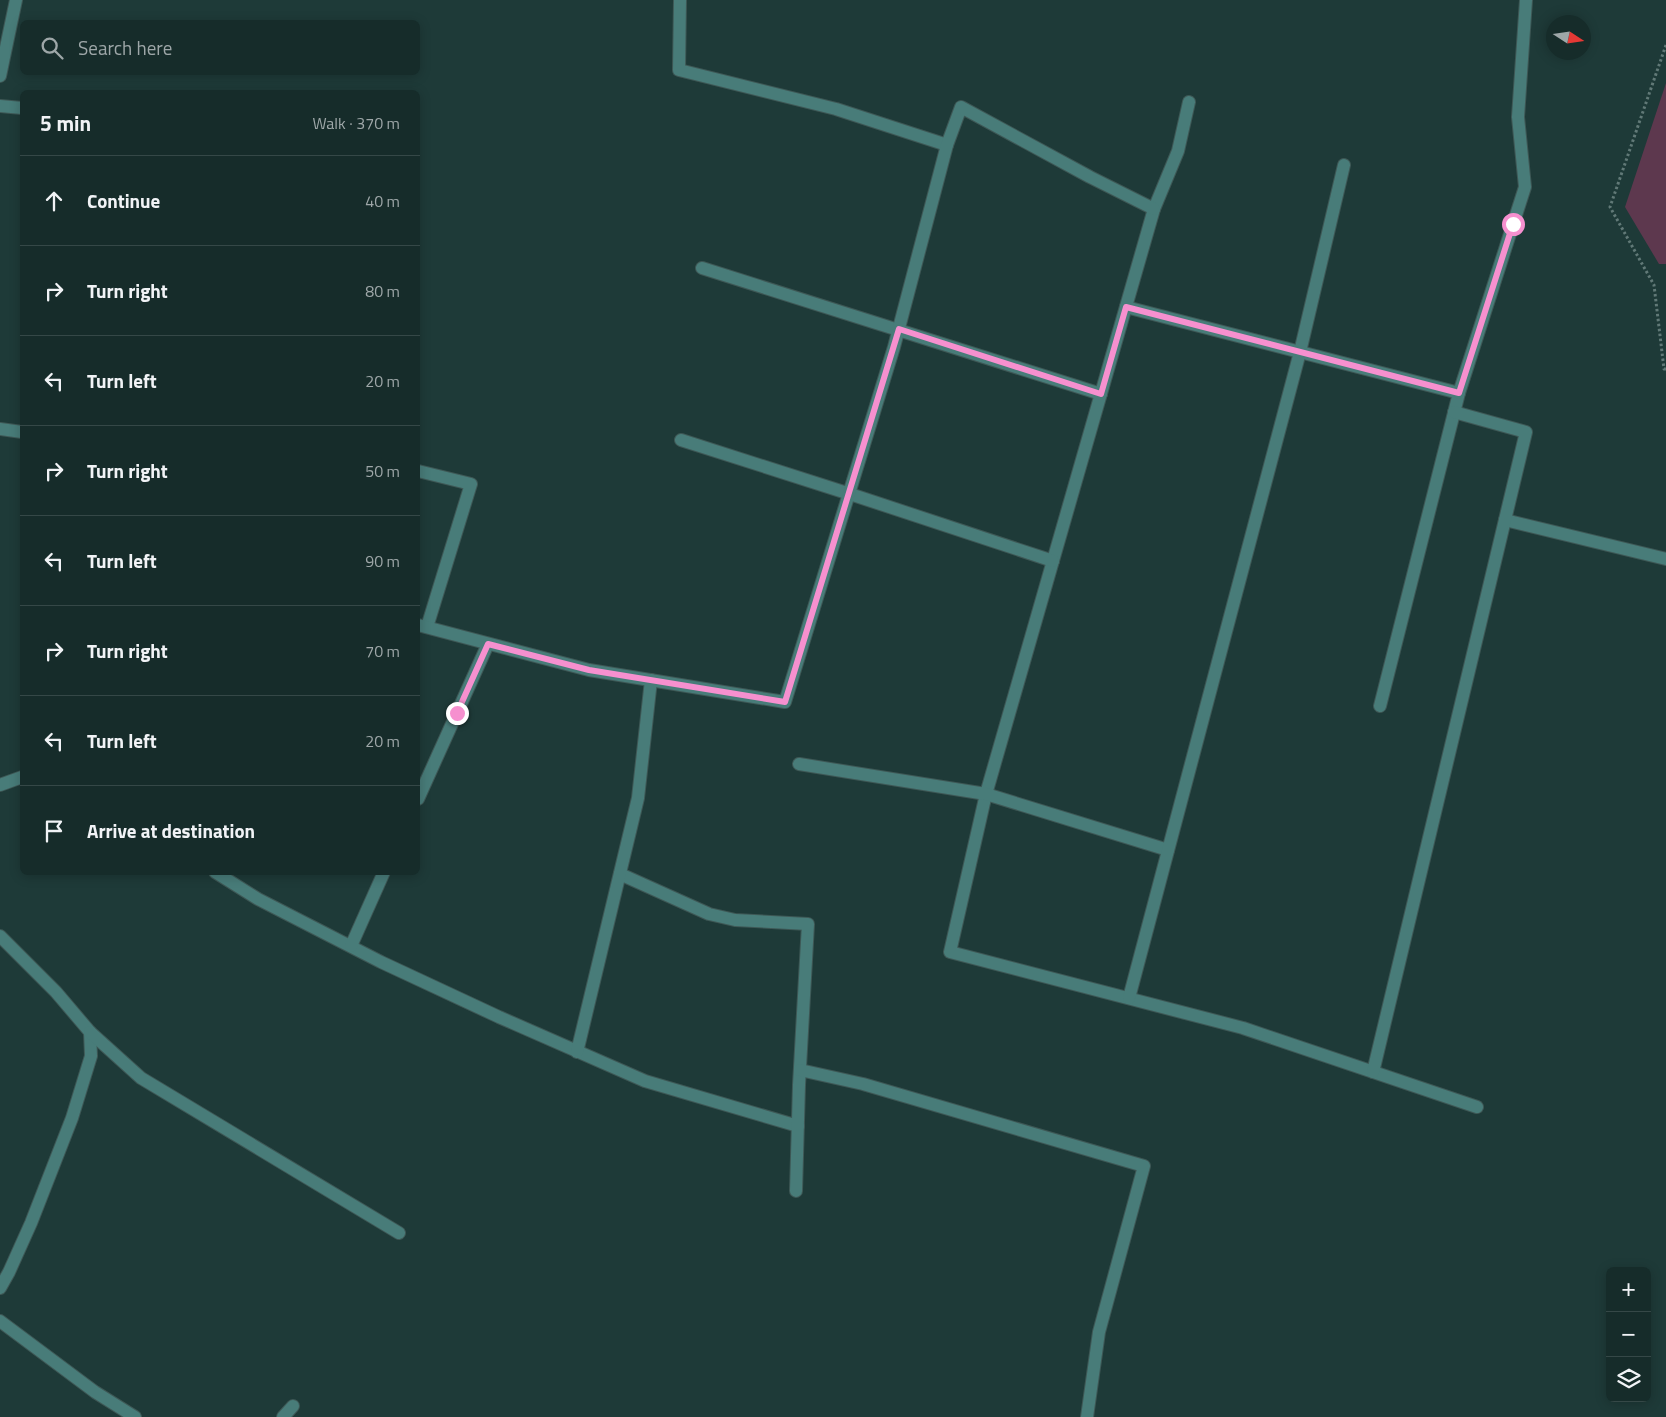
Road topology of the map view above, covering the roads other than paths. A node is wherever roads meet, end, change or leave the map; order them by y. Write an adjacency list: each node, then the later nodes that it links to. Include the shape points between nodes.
1 (16, 0): 4 (street)
2 (680, 0): 8 (street, via 678,70 836,109)
3 (1526, 0): 15 (street, via 1518,117 1525,187)
4 (0, 76)
5 (1190, 102): 10 (street, via 1178,150)
6 (0, 106): 7 (street)
7 (20, 108)
8 (947, 145): 10 (street, via 961,107); 13 (street)
9 (1344, 165): 14 (street)
10 (1154, 209): 12 (street)
11 (702, 268): 13 (street)
12 (1126, 307): 14 (street); 16 (street)
13 (899, 329): 16 (street); 22 (street)
14 (1300, 352): 15 (street); 35 (street)
15 (1459, 393): 17 (street)
16 (1101, 394): 25 (street)
17 (1454, 412): 23 (street, via 1526,432); 29 (street)
18 (0, 430): 19 (street)
19 (20, 432)
20 (681, 440): 22 (street)
21 (420, 471): 26 (street, via 471,484)
22 (850, 494): 25 (street); 28 (street, via 785,702)
23 (1506, 520): 24 (street); 45 (street)
24 (1666, 559)
25 (1053, 560): 33 (street)
26 (422, 626): 27 (street)
27 (488, 644): 28 (street, via 589,670); 34 (street)
28 (651, 680): 36 (street, via 638,798)
29 (1380, 706)
30 (799, 764): 33 (street)
31 (20, 778): 32 (street)
32 (0, 785)
33 (986, 794): 35 (street); 41 (street, via 950,952)
34 (420, 795)
35 (1168, 850): 41 (street)
36 (620, 874): 43 (street); 44 (street, via 709,914 735,920 808,924)
37 (220, 875): 40 (street, via 258,899)
38 (383, 875): 40 (street)
39 (0, 936): 42 (street, via 56,992)
40 (351, 946): 43 (street)
41 (1129, 998): 45 (street, via 1243,1028)
42 (90, 1032): 49 (street, via 141,1078); 50 (street, via 91,1056 72,1118 31,1223)
43 (578, 1052): 47 (street, via 646,1082)
44 (800, 1070): 47 (street); 55 (street, via 863,1084 1144,1166 1099,1332)
45 (1373, 1072): 46 (street)
46 (1477, 1107)
47 (798, 1126): 48 (street)
48 (796, 1191)
49 (399, 1233)
50 (0, 1288)
51 (0, 1321): 53 (street)
52 (294, 1406): 54 (street)
53 (135, 1417)
54 (283, 1417)
55 (1087, 1417)

